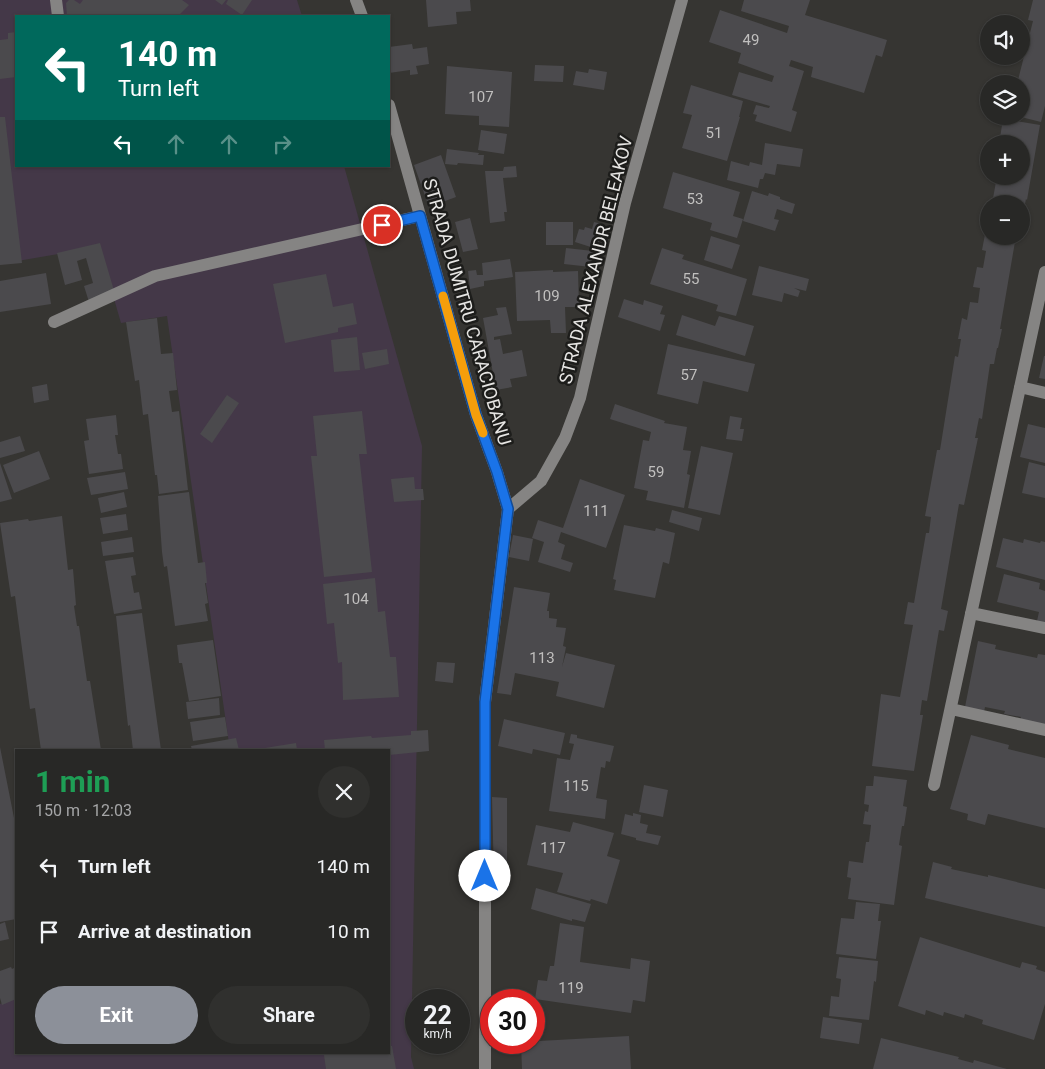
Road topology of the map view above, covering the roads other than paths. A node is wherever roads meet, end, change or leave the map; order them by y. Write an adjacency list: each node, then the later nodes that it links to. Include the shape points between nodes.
1 (56, 0): 4 (street)
2 (356, 0): 5 (street)
3 (682, 0): 13 (street, STRADA ALEXANDR BELEAKOV, via 625,203 580,398 565,438 542,481)
4 (58, 15)
5 (362, 15)
6 (390, 109): 7 (street, STRADA DUMITRU CARACIOBANU)
7 (420, 216): 10 (street, via 155,276); 13 (street, STRADA DUMITRU CARACIOBANU, via 476,415)
8 (1045, 272): 9 (street)
9 (1043, 288): 11 (street)
10 (54, 322)
11 (1020, 387): 12 (street); 14 (street)
12 (1045, 393)
13 (508, 509): 19 (street, STRADA DUMITRU CARACIOBANU, via 485,702)
14 (971, 613): 15 (street); 16 (street)
15 (1045, 628)
16 (950, 709): 17 (street); 18 (street)
17 (1045, 730)
18 (934, 785)
19 (485, 1069)

